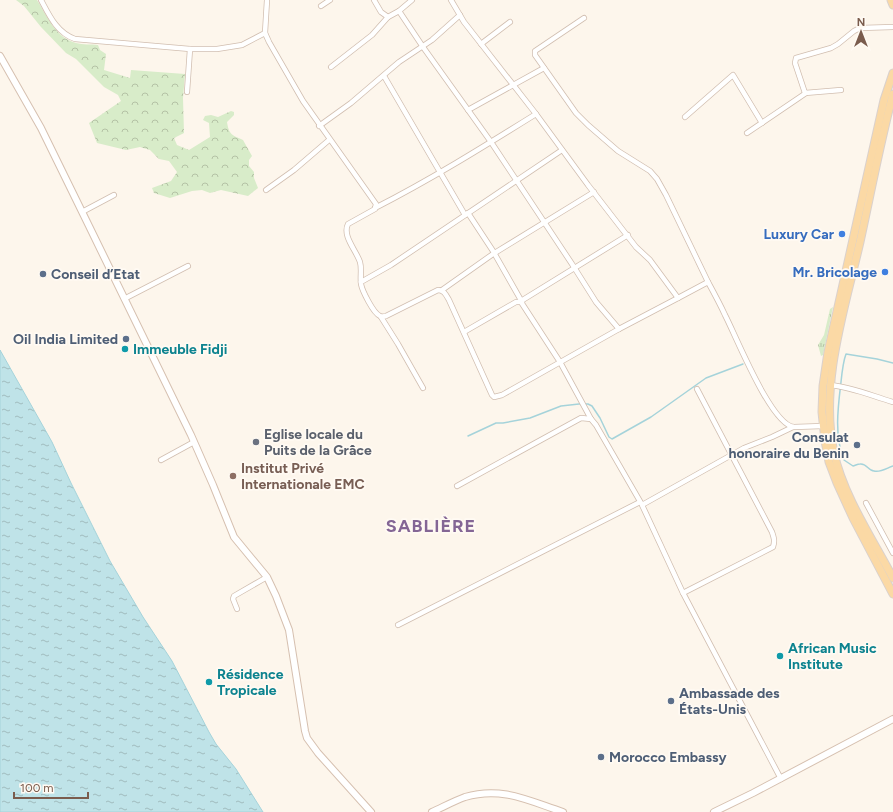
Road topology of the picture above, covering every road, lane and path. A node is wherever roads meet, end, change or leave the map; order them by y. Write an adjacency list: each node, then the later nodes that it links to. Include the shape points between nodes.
1 (41, 0): 19 (street, via 58,28 66,36 75,39)
2 (267, 0): 16 (street)
3 (330, 0): 9 (street)
4 (374, 0): 12 (street, via 381,12)
5 (412, 0): 10 (street)
6 (451, 0): 11 (street)
7 (891, 0): 8 (main road)
8 (893, 5)
9 (321, 6)
10 (399, 11): 12 (street); 18 (street)
11 (460, 15): 17 (street); 18 (street)
12 (388, 17): 21 (street, via 372,35)
13 (584, 18): 22 (street, via 535,51)
14 (510, 22): 17 (street)
15 (893, 27): 28 (street, via 860,28 831,48 796,58 795,63)
16 (265, 33): 19 (street, via 252,41 232,47); 34 (street)
17 (481, 44): 25 (street)
18 (423, 47): 24 (street); 30 (street)
19 (190, 49): 27 (street)
20 (0, 56): 45 (main road, via 41,128)
21 (331, 67)
22 (544, 68): 25 (street); 53 (street, via 576,113 588,125 618,151 650,171 666,195)
23 (893, 73): 68 (main road, via 874,142 828,352 823,386)
24 (384, 76): 34 (street); 39 (street)
25 (512, 86): 30 (street); 31 (street)
26 (841, 90): 28 (street)
27 (187, 92)
28 (806, 93): 33 (street)
29 (893, 94): 62 (main road, via 844,306)
30 (468, 110): 37 (street)
31 (536, 114): 37 (street); 38 (street)
32 (685, 117): 33 (street, via 733,75)
33 (762, 122): 35 (street)
34 (319, 126): 36 (street)
35 (747, 133)
36 (329, 140): 41 (street); 44 (street, via 376,204)
37 (491, 142): 39 (street); 40 (street)
38 (562, 150): 40 (street); 42 (street)
39 (440, 172): 44 (street); 46 (street)
40 (517, 181): 46 (street); 47 (street)
41 (266, 190)
42 (594, 192): 47 (street); 48 (street)
43 (114, 195): 45 (street)
44 (375, 209): 52 (street, via 348,224 346,228 346,234 360,263)
45 (82, 212): 56 (main road)
46 (466, 214): 49 (street); 52 (street, via 391,265)
47 (544, 221): 49 (street); 51 (street)
48 (628, 235): 51 (street); 55 (street)
49 (494, 253): 54 (street); 57 (street)
50 (188, 266): 56 (street)
51 (574, 267): 57 (street); 59 (street, via 596,302)
52 (361, 282): 58 (street, via 362,290)
53 (708, 282): 55 (street); 67 (street, via 757,382 784,423)
54 (442, 290): 58 (street); 60 (street)
55 (678, 298): 59 (street)
56 (124, 299): 69 (main road)
57 (522, 303): 60 (street, via 516,302); 61 (street)
58 (380, 317): 63 (street)
59 (619, 329): 61 (street)
60 (464, 332): 61 (street, via 494,397)
61 (560, 362): 66 (street)
62 (837, 386): 65 (street); 76 (main road, via 829,421 836,462 852,501)
63 (423, 388)
64 (697, 389): 70 (street)
65 (893, 402)
66 (591, 419): 72 (street, via 581,418); 73 (street)
67 (794, 426): 68 (street); 70 (street)
68 (823, 426): 79 (main road, via 827,453 836,483)
69 (194, 442): 71 (street); 77 (main road, via 234,537)
70 (731, 455): 73 (street); 78 (street, via 772,532 773,547)
71 (161, 460)
72 (457, 486)
73 (641, 503): 78 (street); 81 (street)
74 (866, 503): 75 (street)
75 (893, 553)
76 (892, 575)
77 (267, 577): 80 (street, via 234,596); 84 (main road, via 288,625 307,738)
78 (683, 593): 83 (street)
79 (893, 594)
80 (237, 609)
81 (398, 625)
82 (893, 719): 83 (main road)
83 (781, 779): 87 (main road)
84 (371, 812)
85 (433, 812): 86 (main road, via 466,797 492,792 515,795)
86 (563, 812)
87 (714, 812)

